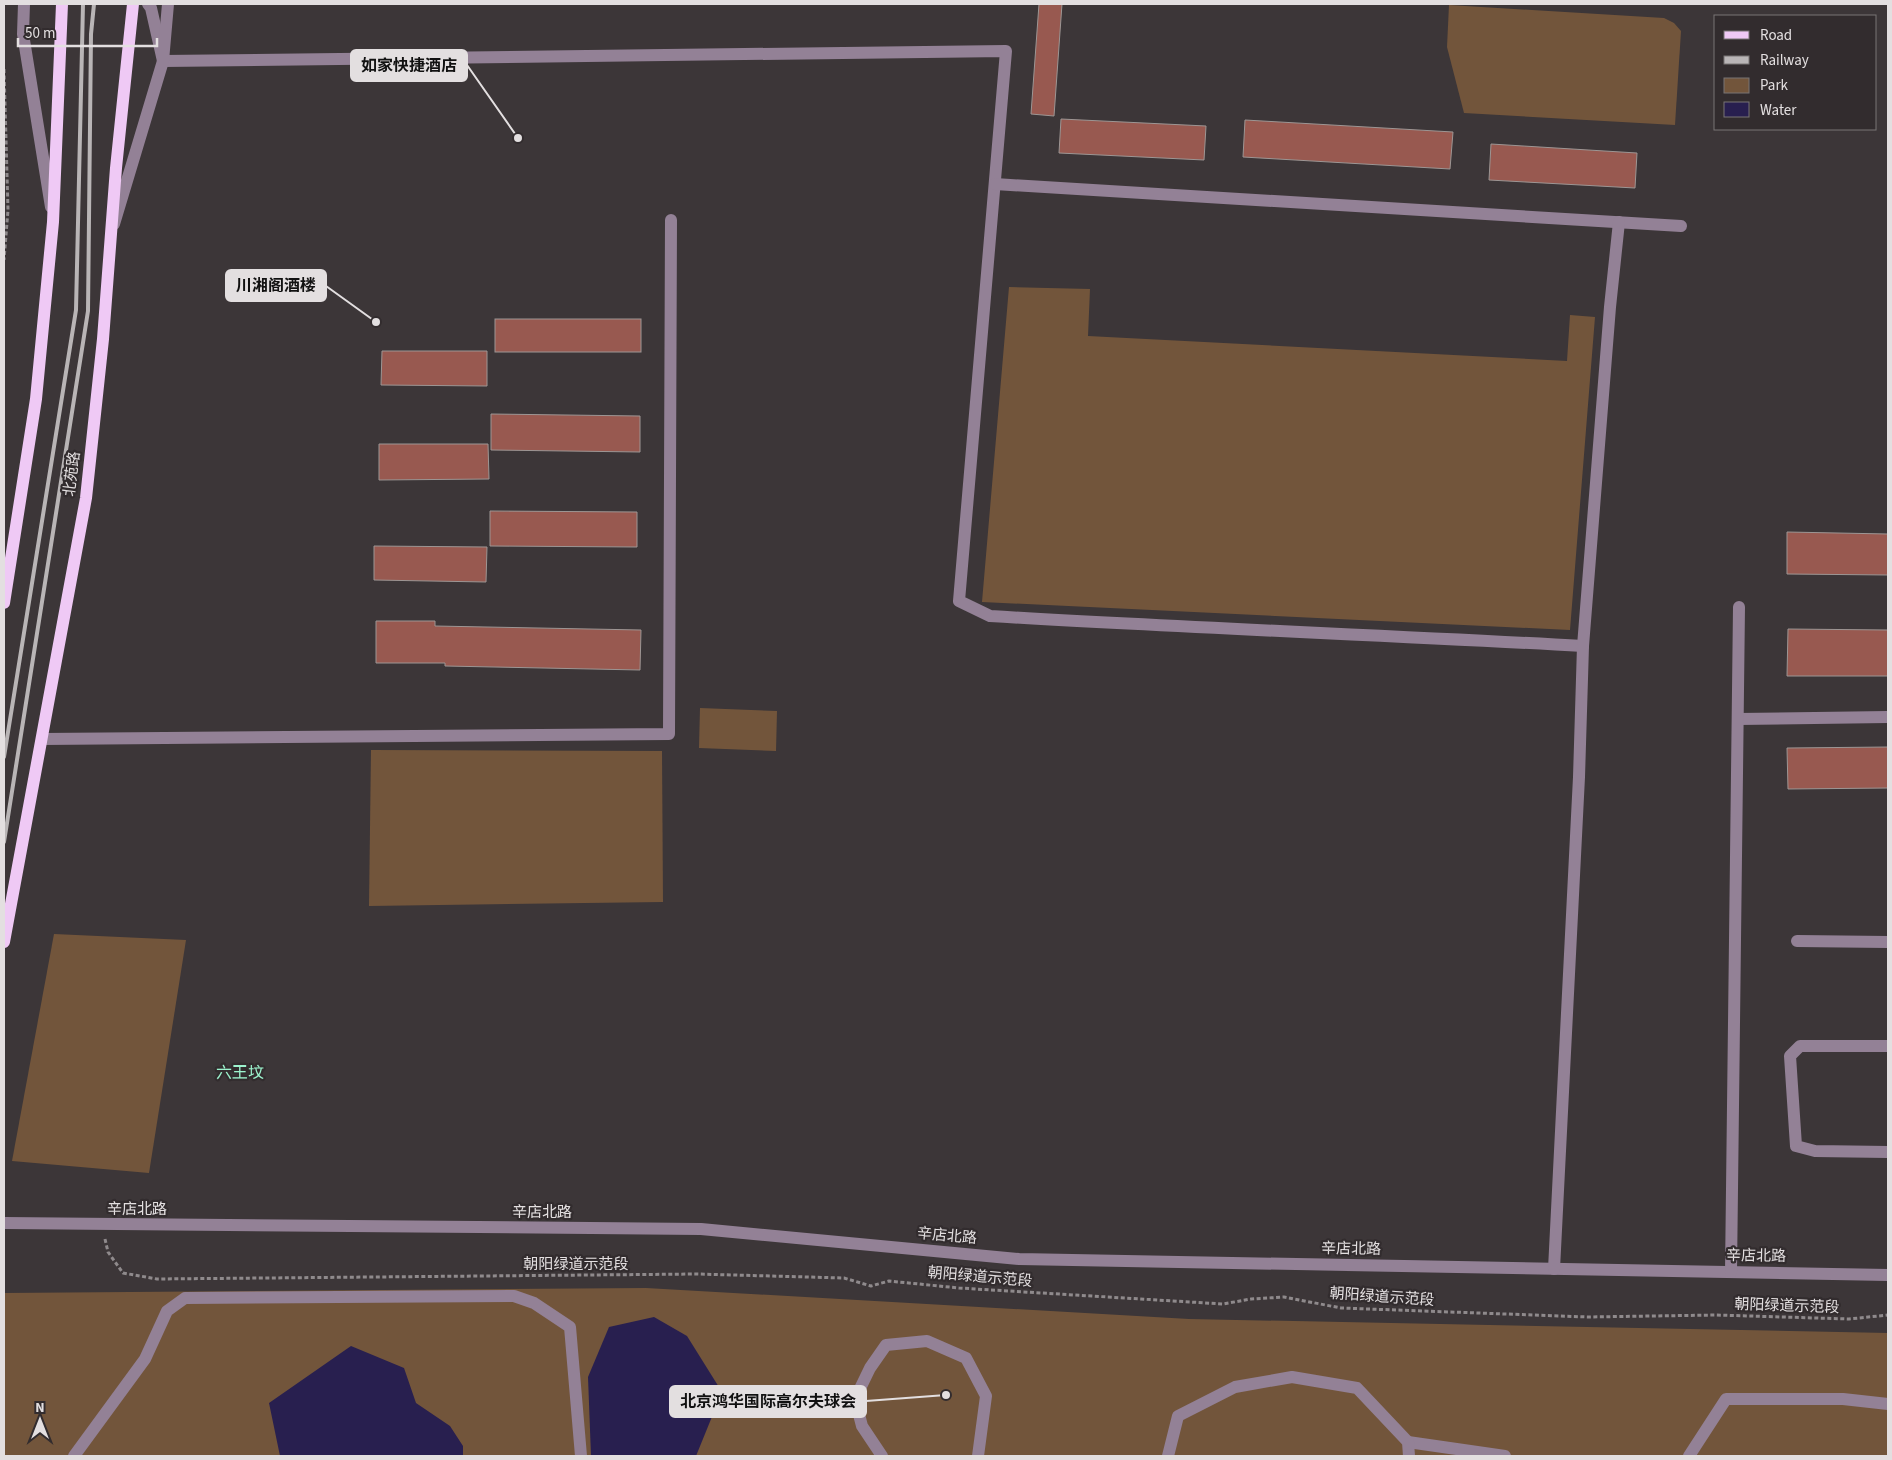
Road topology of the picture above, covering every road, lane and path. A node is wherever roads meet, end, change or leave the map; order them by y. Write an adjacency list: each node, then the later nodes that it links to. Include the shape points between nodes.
1 (24, 4): 10 (street, via 23,34)
2 (62, 4): 10 (main road)
3 (132, 4): 13 (main road, 北苑路)
4 (148, 4): 6 (street)
5 (168, 4): 6 (street)
6 (163, 62): 8 (street, via 1006,51); 13 (street)
7 (4, 69): 14 (path, via 8,210)
8 (994, 184): 11 (street); 17 (street, via 959,601 990,616 1210,630 1275,630)
9 (671, 220): 20 (street, via 669,734)
10 (53, 222): 15 (main road, via 36,399)
11 (1618, 222): 12 (street); 17 (street)
12 (1682, 226)
13 (112, 232): 20 (main road, 北苑路, via 86,498)
14 (4, 260)
15 (4, 604)
16 (1739, 607): 19 (street)
17 (1583, 646): 28 (street)
18 (1888, 717): 19 (street)
19 (1738, 719): 29 (street)
20 (42, 739): 22 (main road, 北苑路)
21 (1797, 941): 23 (street)
22 (4, 942)
23 (1888, 942)
24 (1888, 1046): 25 (street, via 1800,1046 1790,1056 1796,1146 1815,1151)
25 (1888, 1152)
26 (4, 1223): 27 (street, 辛店北路)
27 (103, 1224): 28 (street, 辛店北路, via 701,1230 1019,1259); 31 (path, 朝阳绿道示范段, via 108,1252 123,1273 157,1279 697,1274 844,1278 871,1286 889,1281 1223,1304 1284,1297 1341,1308 1588,1317 1716,1315 1849,1319)
28 (1554, 1268): 29 (street, 辛店北路)
29 (1731, 1272): 30 (street, 辛店北路)
30 (1888, 1275)
31 (1888, 1316)
32 (1888, 1404): 41 (street, via 1843,1399 1726,1399)
33 (1408, 1442): 38 (street, via 1357,1388 1292,1377 1235,1387 1178,1416); 39 (street); 40 (street)
34 (74, 1456): 35 (street, via 145,1359 167,1311 185,1298 514,1296 534,1303 570,1327)
35 (581, 1456)
36 (882, 1456): 37 (street, via 862,1426 854,1399 886,1345 927,1341 966,1358 986,1396)
37 (978, 1456)
38 (1168, 1456)
39 (1409, 1456)
40 (1505, 1456)
41 (1689, 1456)

